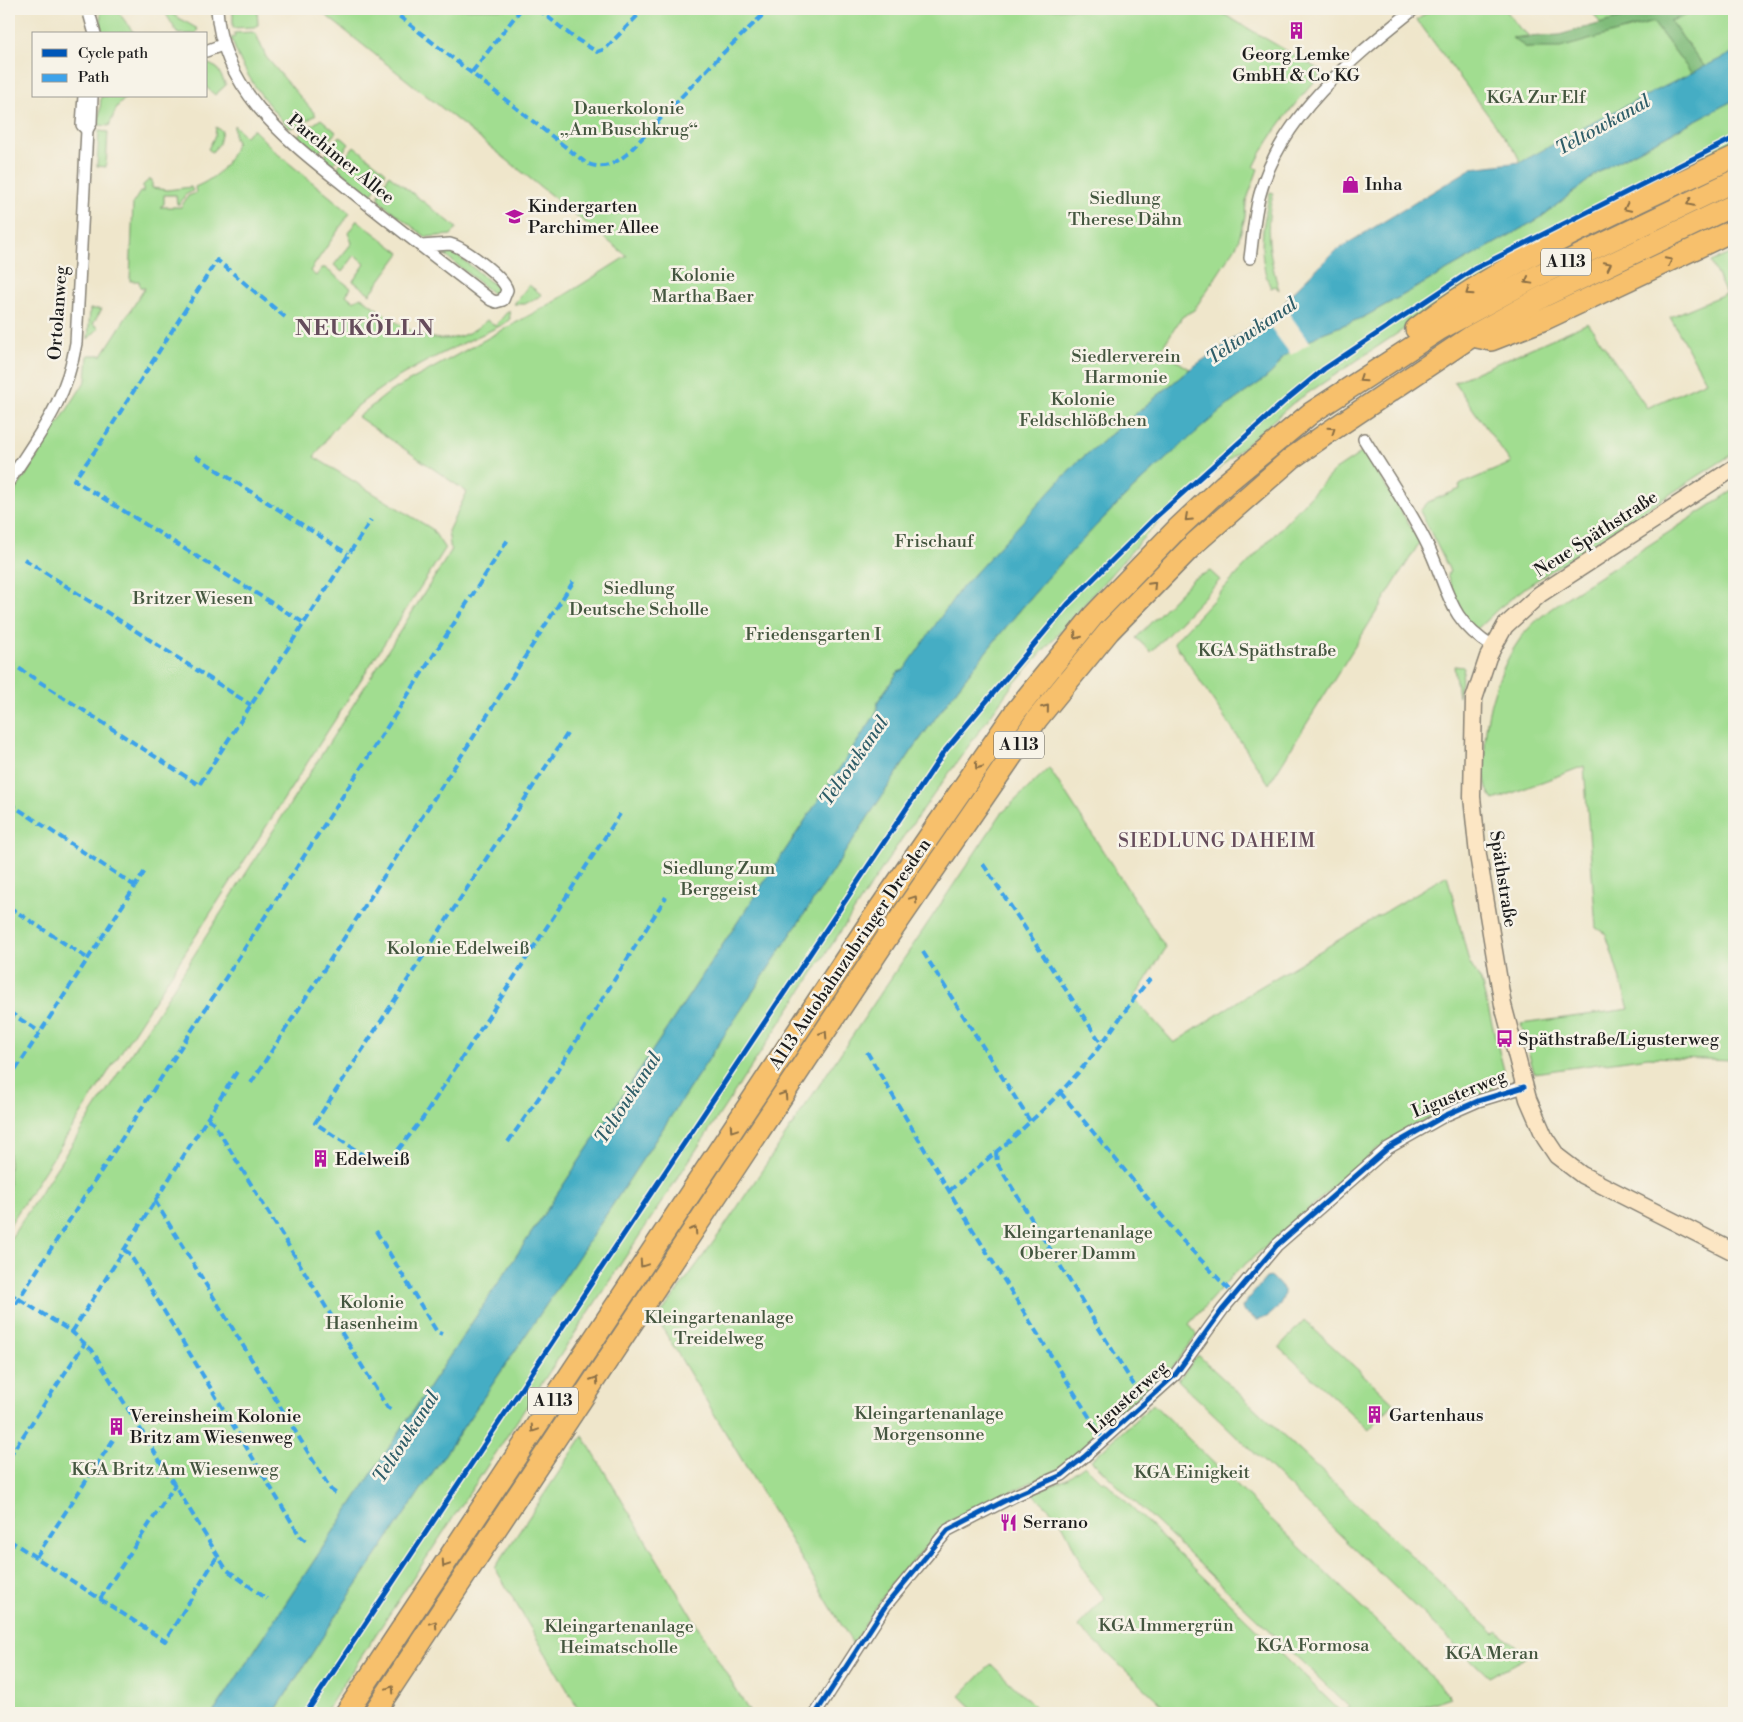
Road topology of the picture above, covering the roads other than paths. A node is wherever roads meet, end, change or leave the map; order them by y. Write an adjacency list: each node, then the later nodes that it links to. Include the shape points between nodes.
1 (88, 9): 4 (street)
2 (217, 9): 5 (street, Parchimer Allee)
3 (1414, 9): 15 (street, via 1323,91 1280,145 1260,193)
4 (90, 30)
5 (222, 45): 6 (street); 14 (street, Parchimer Allee, via 252,100 280,133)
6 (208, 50)
7 (84, 98): 9 (street, Ortolanweg, via 82,125)
8 (92, 98): 9 (street, Ortolanweg, via 91,123)
9 (87, 130): 20 (street, Ortolanweg, via 76,343 71,371 52,415)
10 (1734, 157): 17 (highway, one-way to 17, via 1557,242 1483,283 1416,328)
11 (1734, 182): 17 (highway, A 113, one-way to 17, via 1537,276)
12 (1734, 204): 16 (highway, A 113, one-way to 12, via 1544,296)
13 (1734, 230): 16 (highway, one-way to 13, via 1491,340 1546,319)
14 (421, 246): 14 (street, Parchimer Allee, via 491,300 500,302 506,295 506,285 502,281 456,246)
15 (1250, 258)
16 (1472, 336): 25 (highway, A 113, one-way to 16, via 886,939 1037,719 1109,631 1195,542 1292,458)
17 (1402, 352): 24 (highway, A113 Autobahnzubringer Dresden / A 113, one-way to 24, via 1310,413 1224,485 1093,616 1016,711 760,1088)
18 (1364, 439): 21 (street, via 1426,542 1458,617 1469,630)
19 (1734, 468): 21 (main road, Neue Späthstraße, via 1540,594 1513,617)
20 (9, 481)
21 (1493, 647): 22 (main road, Späthstraße, via 1477,687 1473,710 1473,823 1503,1005)
22 (1524, 1087): 23 (main road, Späthstraße, via 1539,1128 1565,1163); 26 (street, Ligusterweg, via 1446,1115 1412,1132 1383,1152 1277,1245 1223,1309 1175,1376 1084,1457 1062,1475 948,1530 886,1605)
23 (1734, 1252)
24 (346, 1713)
25 (374, 1713)
26 (816, 1713)

